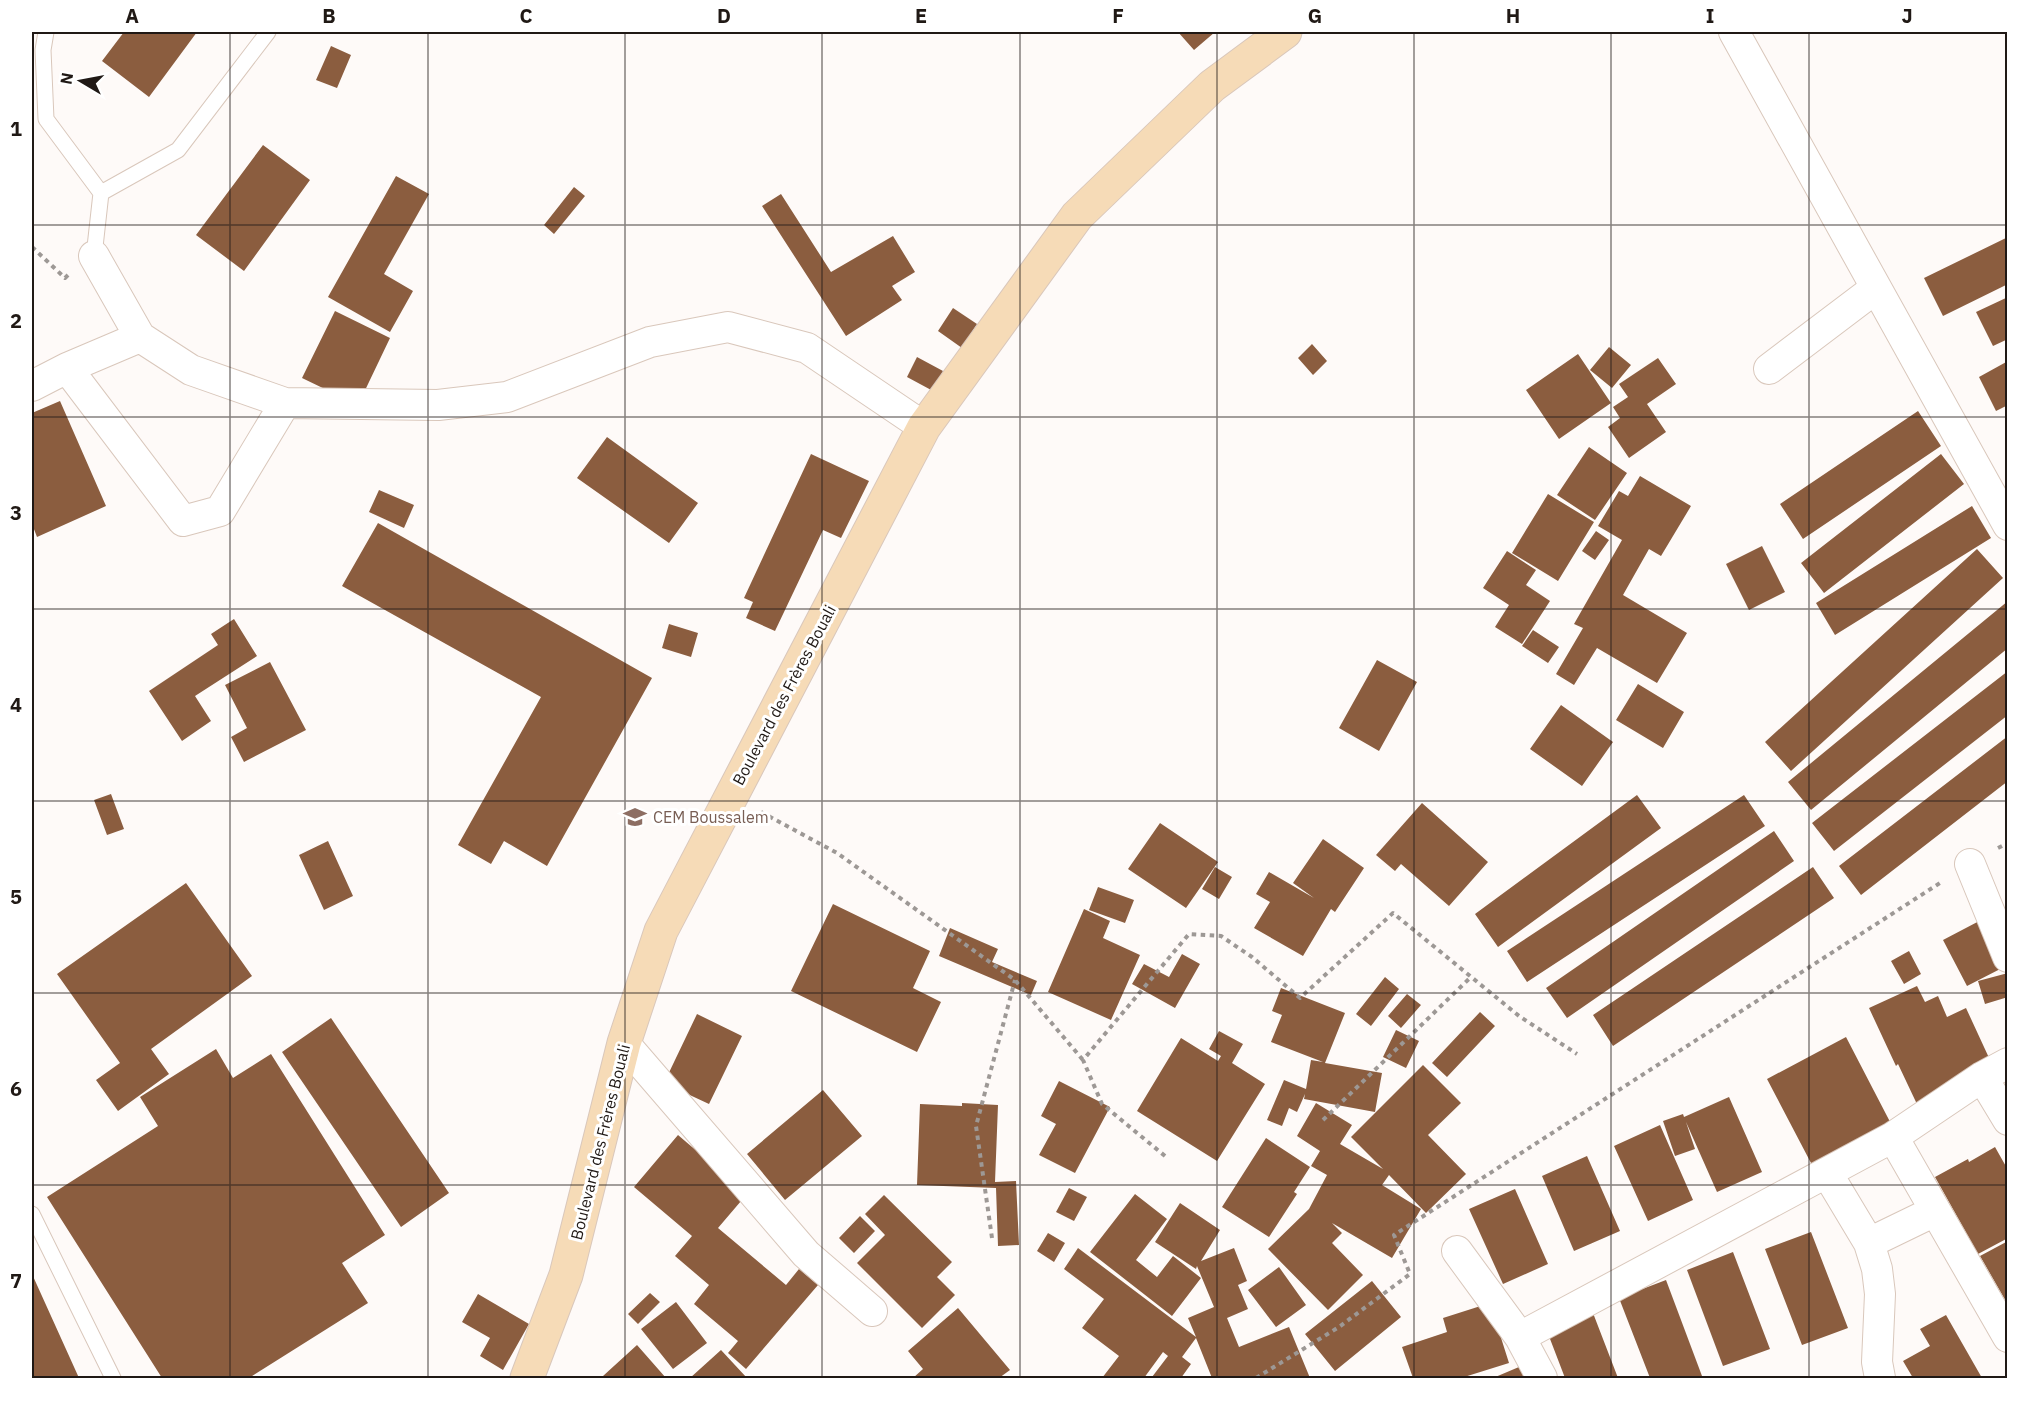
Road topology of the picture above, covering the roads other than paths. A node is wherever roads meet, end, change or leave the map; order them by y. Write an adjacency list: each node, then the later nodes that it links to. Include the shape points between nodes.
1 (46, 32): 5 (lane, via 46,119)
2 (268, 32): 5 (lane, via 178,150)
3 (1285, 32): 13 (street, Boulevard des Frères Bouali, via 1212,86 1077,216)
4 (1734, 32): 7 (street)
5 (101, 193): 6 (lane)
6 (94, 256): 8 (street)
7 (1876, 288): 10 (street); 14 (street)
8 (140, 337): 9 (street); 12 (street, via 191,370)
9 (66, 368): 11 (street); 12 (street, via 183,521 220,511)
10 (1769, 369)
11 (32, 387)
12 (285, 403): 13 (street, via 438,405 507,398 650,342 728,327 807,348)
13 (924, 427): 17 (street, Boulevard des Frères Bouali, via 661,932)
14 (2007, 525)
15 (1970, 864): 16 (street)
16 (2007, 957)
17 (624, 1043): 26 (street, via 806,1254); 30 (street, Boulevard des Frères Bouali, via 566,1275)
18 (1995, 1070): 19 (street); 20 (street)
19 (2007, 1120)
20 (1893, 1137): 21 (street); 22 (street)
21 (1827, 1173): 24 (street); 27 (street)
22 (1935, 1211): 24 (street); 28 (street)
23 (32, 1214): 29 (lane)
24 (1869, 1243): 32 (street, via 1880,1294 1876,1340)
25 (1457, 1251): 27 (street)
26 (872, 1311)
27 (1520, 1337): 31 (street)
28 (2007, 1337)
29 (113, 1378)
30 (527, 1378)
31 (1542, 1378)
32 (1880, 1378)

